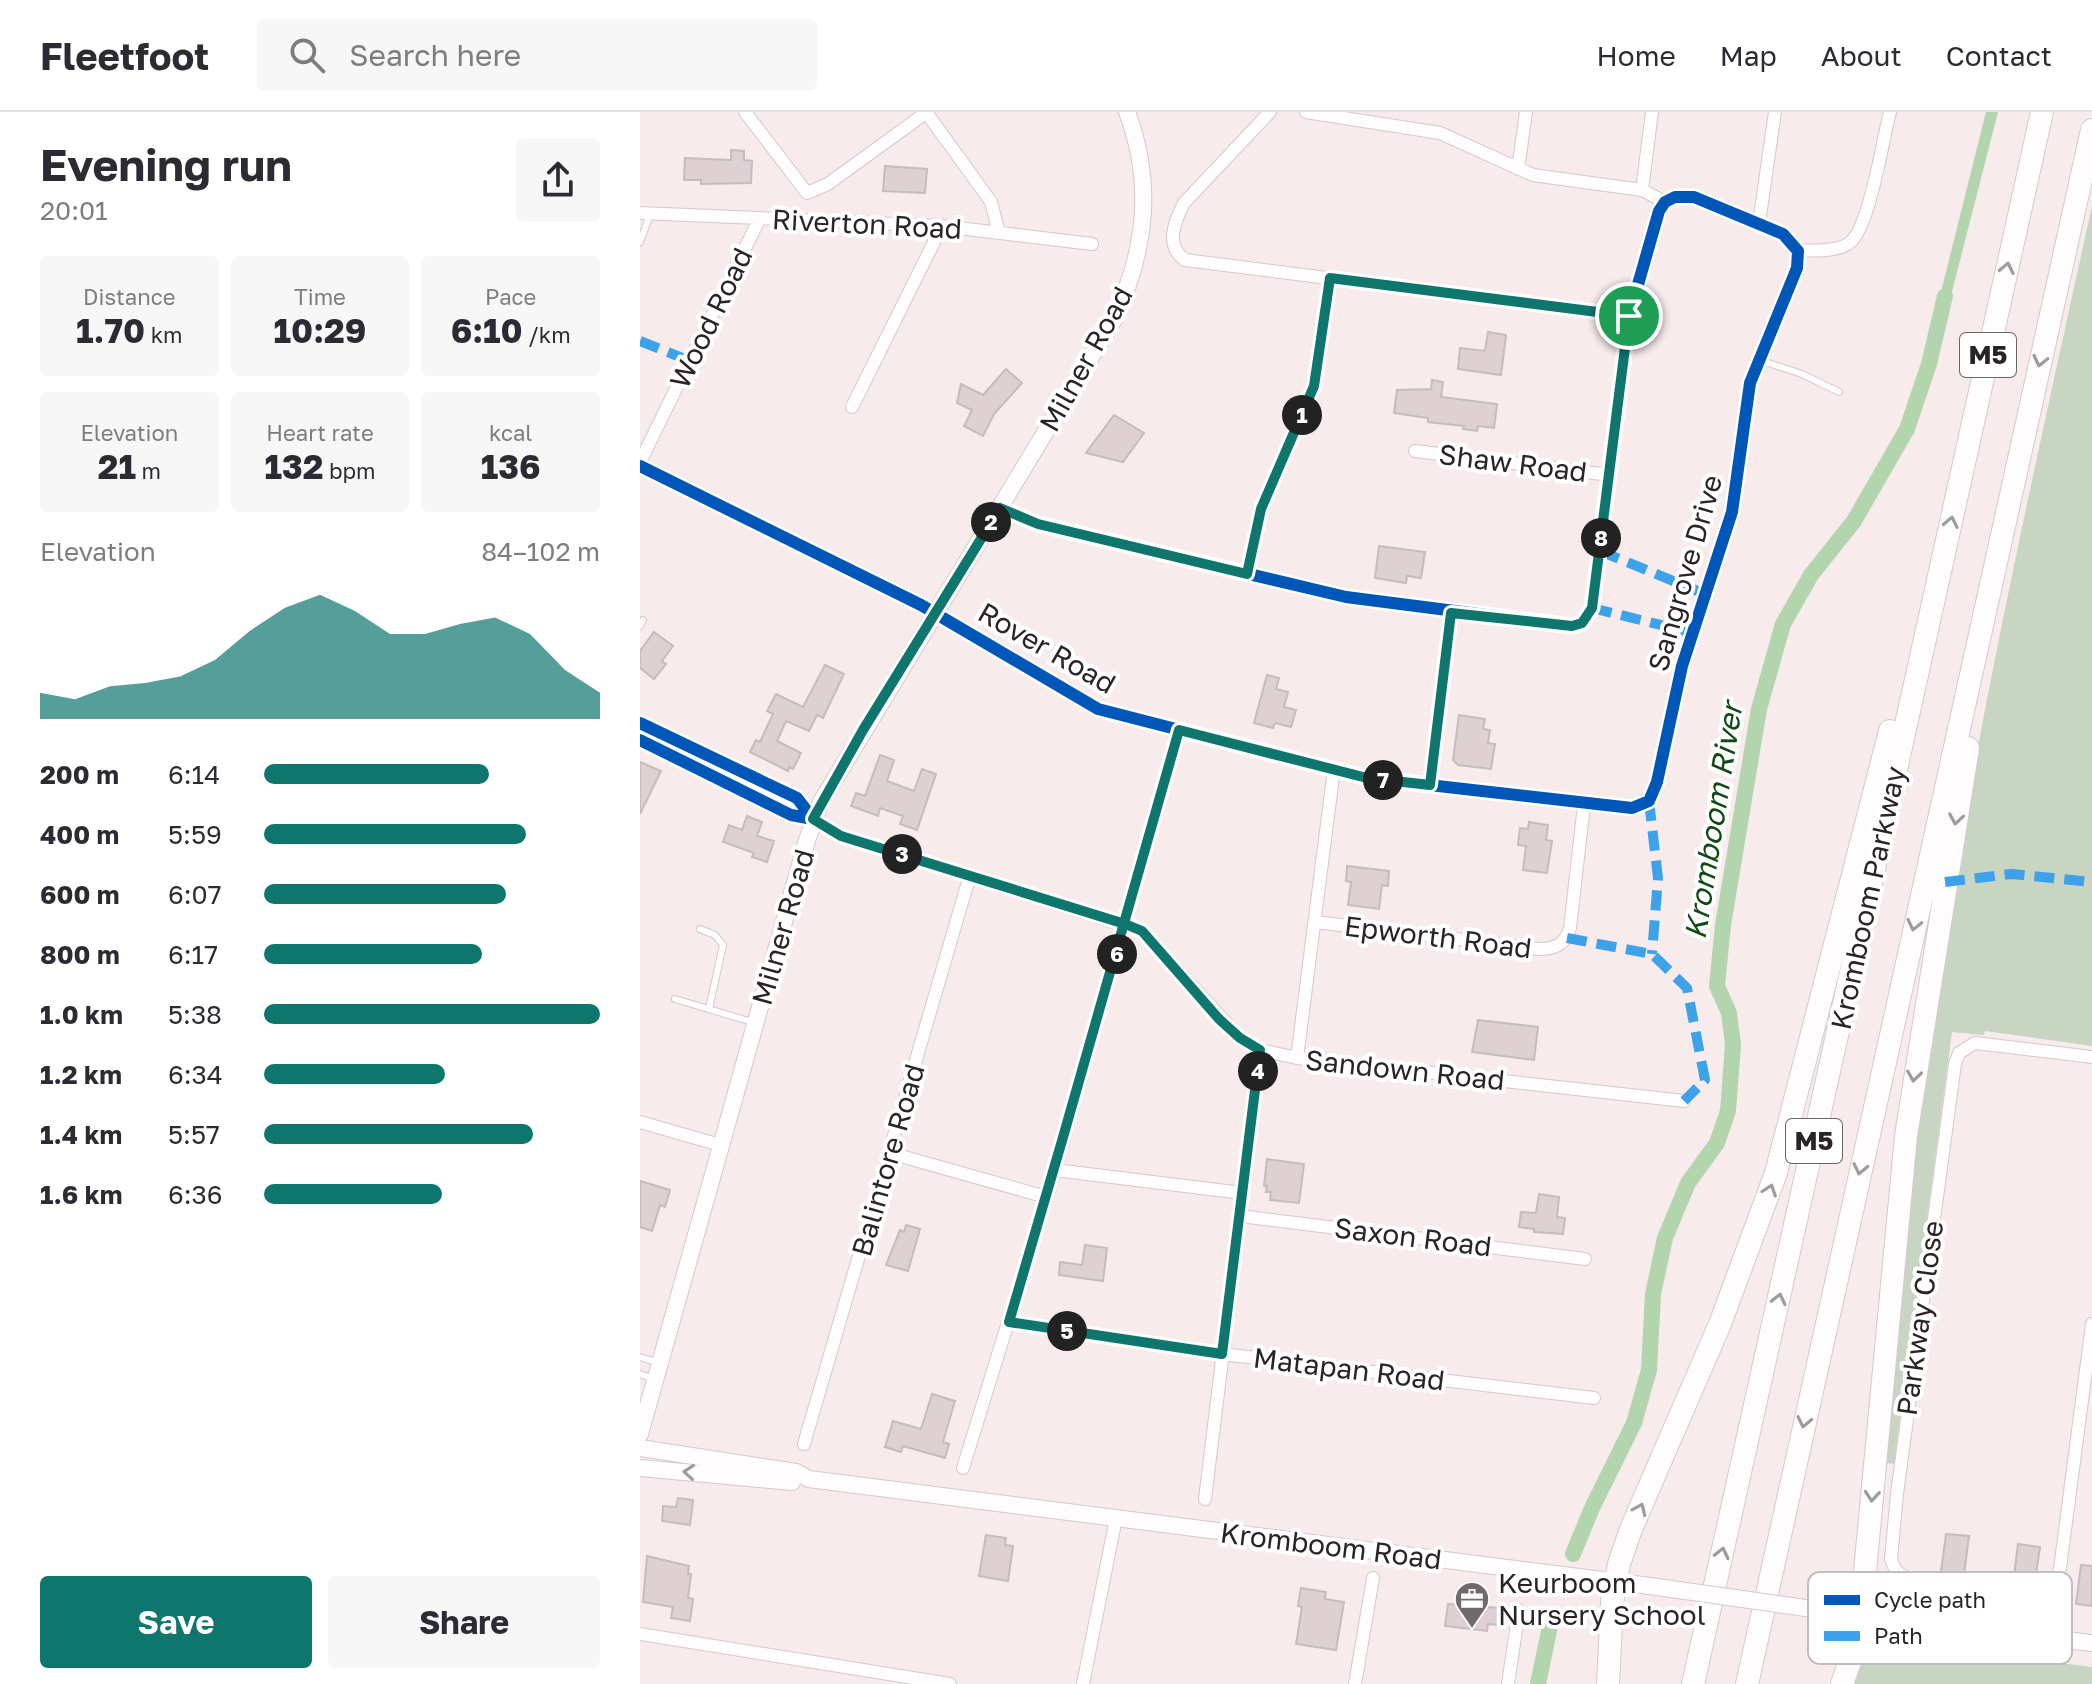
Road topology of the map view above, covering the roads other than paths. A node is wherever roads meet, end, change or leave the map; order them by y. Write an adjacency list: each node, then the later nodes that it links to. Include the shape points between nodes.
1 (745, 112): 14 (street)
2 (927, 112): 14 (street, via 828,184); 21 (street, via 991,202)
3 (1127, 112): 34 (street, Milner Road, via 1144,183 1135,268 1114,319)
4 (1270, 112): 25 (street, via 1194,190 1178,215 1173,239 1177,254 1185,260)
5 (1306, 112): 12 (street, via 1440,133)
6 (1526, 112): 12 (street)
7 (1652, 112): 13 (street)
8 (1775, 112): 19 (street)
9 (1890, 112): 24 (street, via 1864,219 1854,239 1837,248)
10 (2042, 112): 36 (highway, Kromboom Parkway / M5, one-way to 10)
11 (2092, 130): 33 (highway, Kromboom Parkway / M5, one-way to 33)
12 (1518, 169): 13 (street)
13 (1642, 190): 15 (street)
14 (807, 193): 18 (street)
15 (1665, 202): 19 (street, via 1694,197); 26 (street, via 1655,220)
16 (645, 213): 17 (street, Riverton Road); 22 (lane)
17 (760, 218): 18 (street, Riverton Road); 31 (street, Wood Road)
18 (805, 219): 20 (street, Riverton Road)
19 (1759, 223): 24 (street, via 1783,234)
20 (942, 226): 21 (street, Riverton Road); 29 (street)
21 (999, 233): 23 (street, Riverton Road)
22 (640, 242)
23 (1092, 244)
24 (1798, 251): 27 (street, Sangrove Drive, via 1797,268)
25 (1330, 278): 26 (street); 35 (street, via 1314,386 1261,509)
26 (1629, 316): 32 (street)
27 (1759, 360): 28 (lane); 43 (street, Sangrove Drive, via 1747,397 1732,512 1682,666)
28 (1839, 392)
29 (852, 407)
30 (1415, 451): 32 (street, Shaw Road)
31 (640, 464): 37 (street, Rover Road)
32 (1610, 475): 38 (street, via 1592,608 1582,623 1558,626)
33 (2010, 494): 79 (highway, one-way to 79, via 1906,1136); 96 (highway, Kromboom Parkway / M5, one-way to 96)
34 (1000, 508): 35 (street, via 1038,524); 37 (street, Milner Road)
35 (1247, 574): 38 (street, via 1346,597)
36 (1934, 598): 83 (highway, one-way to 36, via 1625,1544 1720,1324 1776,1173 1917,624); 95 (highway, Kromboom Parkway / M5, one-way to 36)
37 (936, 613): 39 (street, Rover Road, via 1098,709); 45 (street, Milner Road)
38 (1451, 613): 42 (street)
39 (1179, 730): 41 (street, Rover Road); 48 (street)
40 (640, 731): 45 (street, Sandown Road)
41 (1334, 769): 42 (street, Rover Road); 47 (street)
42 (1430, 785): 44 (street, Rover Road)
43 (1649, 801): 44 (street, Rover Road, via 1623,809)
44 (1584, 805): 47 (street, Epworth Road, via 1570,928 1560,945 1538,949)
45 (813, 819): 46 (street, Sandown Road, via 841,836); 52 (street, Milner Road)
46 (970, 875): 48 (street, Sandown Road); 59 (street, Balintore Road)
47 (1316, 922): 55 (street)
48 (1125, 924): 53 (street, Sandown Road, via 1148,936 1219,1019); 60 (street)
49 (700, 929): 51 (lane, via 723,945)
50 (675, 999): 51 (lane)
51 (709, 1009): 52 (lane)
52 (755, 1023): 58 (street, Milner Road)
53 (1260, 1050): 55 (street, Sandown Road); 61 (street)
54 (2092, 1057): 80 (street, Parkway Close, via 1984,1043 1968,1045 1959,1053 1897,1494 1891,1559)
55 (1297, 1058): 56 (street, Sandown Road)
56 (1684, 1101)
57 (640, 1122): 58 (street)
58 (720, 1145): 69 (street, Milner Road)
59 (890, 1153): 62 (street); 72 (street, Balintore Road)
60 (1055, 1170): 61 (street); 62 (street)
61 (1242, 1193): 63 (street)
62 (1046, 1197): 65 (street)
63 (1240, 1216): 64 (street, Saxon Road); 67 (street)
64 (1585, 1259)
65 (1009, 1322): 67 (street, Matapan Road); 75 (street)
66 (2092, 1324): 81 (street)
67 (1222, 1354): 70 (street, Matapan Road); 77 (street)
68 (640, 1357): 69 (lane)
69 (651, 1372): 71 (street, Milner Road)
70 (1594, 1398)
71 (640, 1434)
72 (804, 1444)
73 (640, 1448): 76 (street, Kromboom Road, via 796,1472)
74 (640, 1468): 76 (street, Kromboom Road, one-way to 74, via 794,1483)
75 (963, 1468)
76 (809, 1479): 78 (street, Kromboom Road)
77 (1205, 1499)
78 (1116, 1518): 83 (street, Kromboom Road); 91 (street)
79 (1865, 1572)
80 (1896, 1572)
81 (2060, 1572)
82 (1373, 1578): 92 (street)
83 (1616, 1583): 84 (street, Kromboom Road, bridge); 94 (highway)
84 (1808, 1608)
85 (1519, 1610): 93 (street)
86 (640, 1634): 90 (street)
87 (2072, 1640): 88 (street, Kromboom Road)
88 (2092, 1643)
89 (1849, 1664): 97 (highway)
90 (950, 1684)
91 (1083, 1684)
92 (1355, 1684)
93 (1508, 1684)
94 (1608, 1684)
95 (1693, 1684)
96 (1747, 1684)
97 (1842, 1684)

